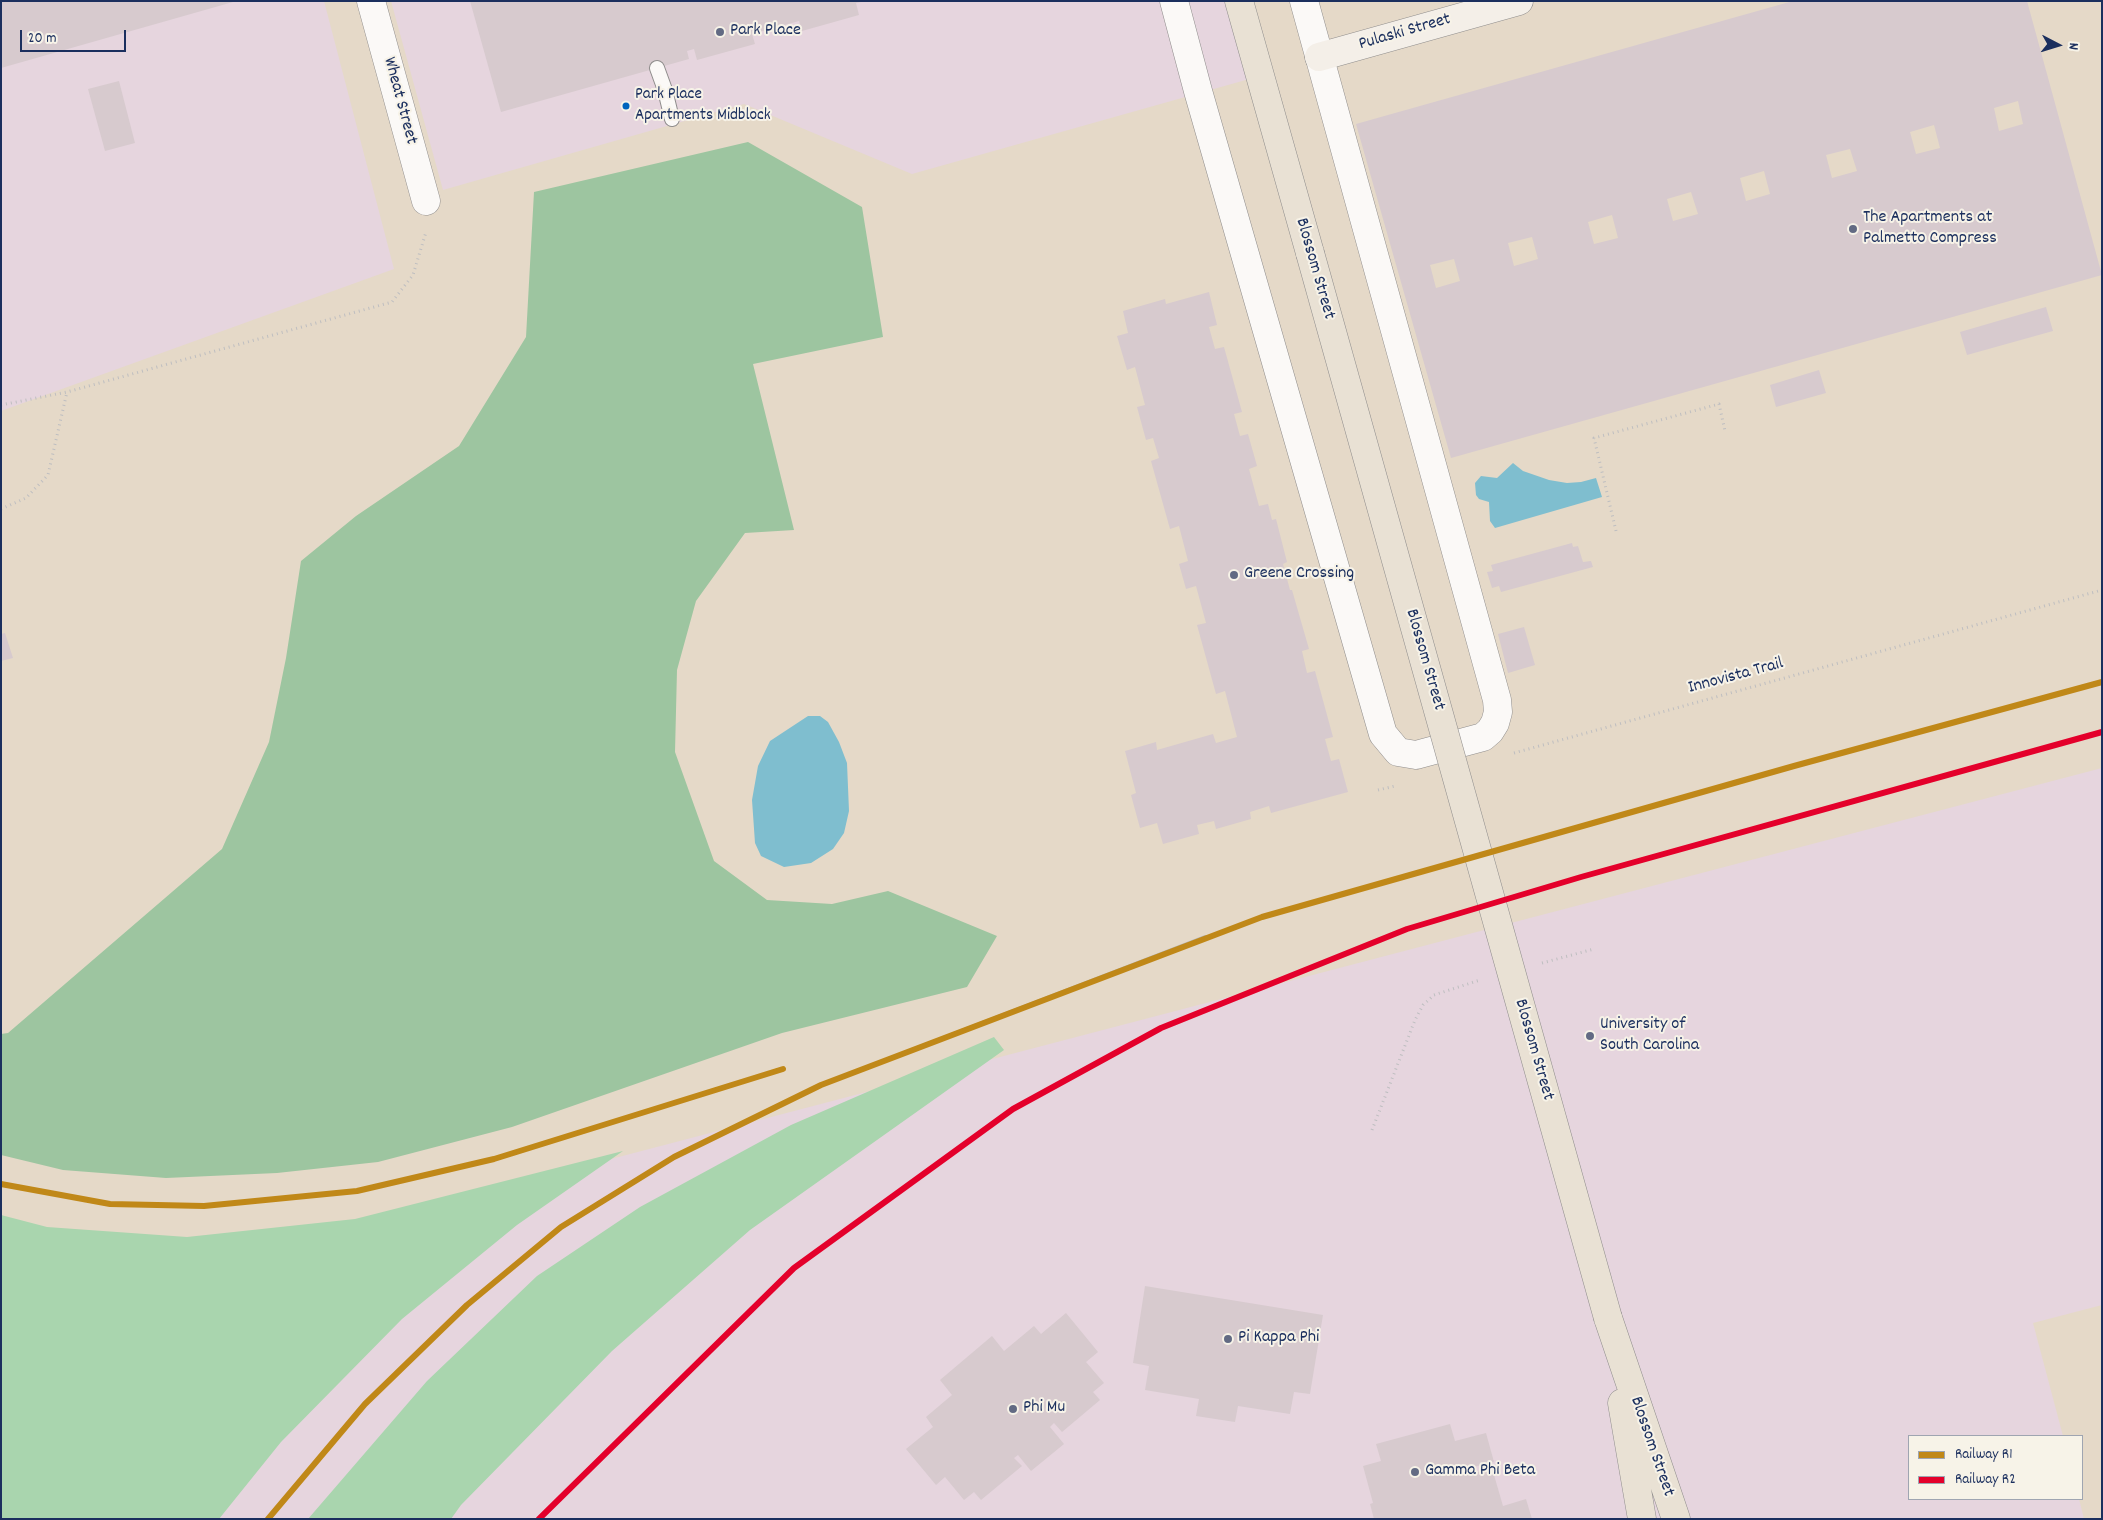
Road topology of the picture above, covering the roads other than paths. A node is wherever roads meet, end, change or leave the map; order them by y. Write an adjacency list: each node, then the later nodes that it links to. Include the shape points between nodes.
1 (371, 1): 9 (street, Wheat Street)
2 (1174, 1): 6 (street, via 1383,734 1398,752 1416,755 1483,737 1494,723 1498,712 1497,700)
3 (1239, 1): 10 (main road, Blossom Street, bridge)
4 (1304, 1): 6 (street)
5 (1519, 1): 6 (street, Pulaski Street)
6 (1319, 57)
7 (657, 68): 8 (lane)
8 (672, 119)
9 (426, 201)
10 (1608, 1318): 11 (main road, Blossom Street); 12 (main road, Blossom Street)
11 (1642, 1519)
12 (1676, 1519)

